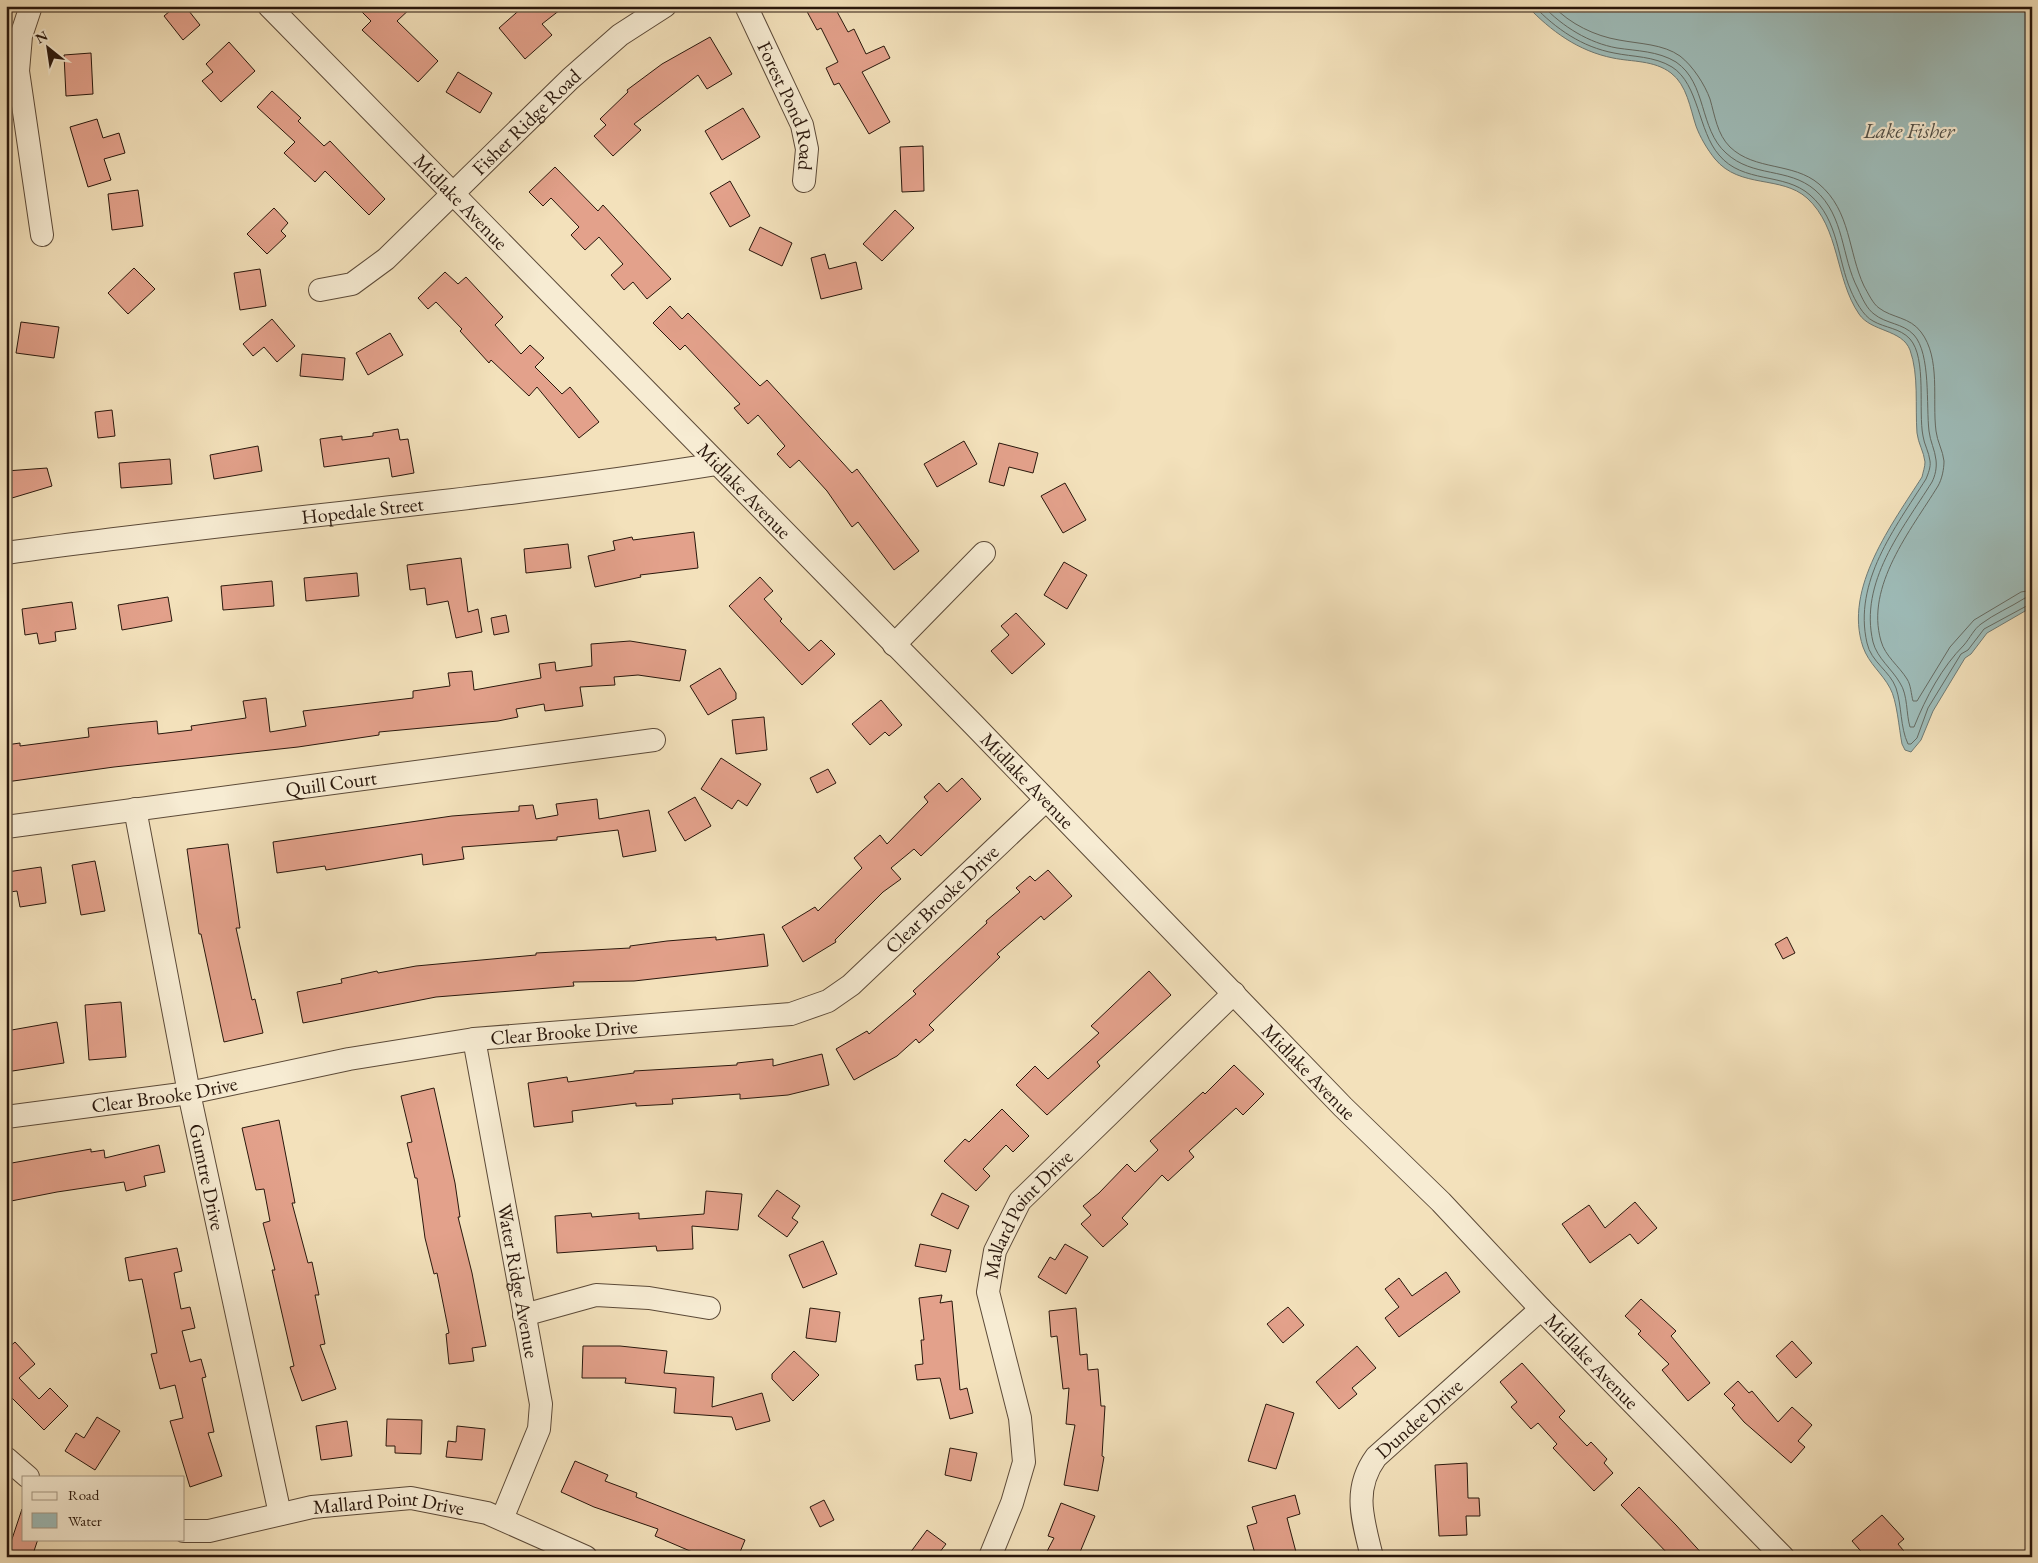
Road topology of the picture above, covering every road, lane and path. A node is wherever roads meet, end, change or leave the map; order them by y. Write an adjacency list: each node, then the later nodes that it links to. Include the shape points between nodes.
1 (31, 6): 7 (street, via 21,36 18,71)
2 (269, 6): 6 (street, Midlake Avenue)
3 (665, 6): 6 (street, Fisher Ridge Road, via 620,34)
4 (746, 6): 5 (street, Forest Pond Road, via 802,125 807,149)
5 (804, 181)
6 (453, 193): 8 (street, Fisher Ridge Road, via 386,259 366,274 352,284); 9 (street, Midlake Avenue)
7 (42, 235)
8 (320, 290)
9 (717, 464): 10 (street, Hopedale Street); 12 (street, Midlake Avenue)
10 (6, 553)
11 (984, 553): 12 (street)
12 (894, 645): 14 (street, Midlake Avenue)
13 (654, 740): 15 (street, Quill Court)
14 (1046, 800): 17 (street, Midlake Avenue); 18 (street, Clear Brooke Drive, via 851,986 828,1000 790,1014)
15 (135, 809): 16 (street, Quill Court); 19 (street, Gumtre Drive)
16 (6, 827)
17 (1234, 993): 22 (street, Midlake Avenue); 30 (street, Mallard Point Drive, via 1020,1201 995,1252 988,1292 1020,1418 1024,1462 1012,1503)
18 (474, 1039): 19 (street, Clear Brooke Drive, via 349,1059); 23 (street, Water Ridge Avenue)
19 (189, 1093): 20 (street, Clear Brooke Drive); 26 (street, Gumtre Drive)
20 (6, 1116)
21 (708, 1308): 23 (street, via 649,1298 596,1295)
22 (1541, 1308): 31 (street, Dundee Drive, via 1376,1457 1365,1472 1361,1502); 32 (street, Midlake Avenue)
23 (524, 1315): 27 (street, Water Ridge Avenue, via 541,1404 539,1429)
24 (6, 1458): 25 (street)
25 (27, 1476)
26 (280, 1514): 27 (street, Mallard Point Drive, via 312,1507 411,1498 487,1513); 28 (street, Mallard Point Drive, via 209,1531)
27 (502, 1520): 29 (street, Mallard Point Drive)
28 (185, 1531)
29 (586, 1557)
30 (990, 1557)
31 (1372, 1557)
32 (1783, 1557)

